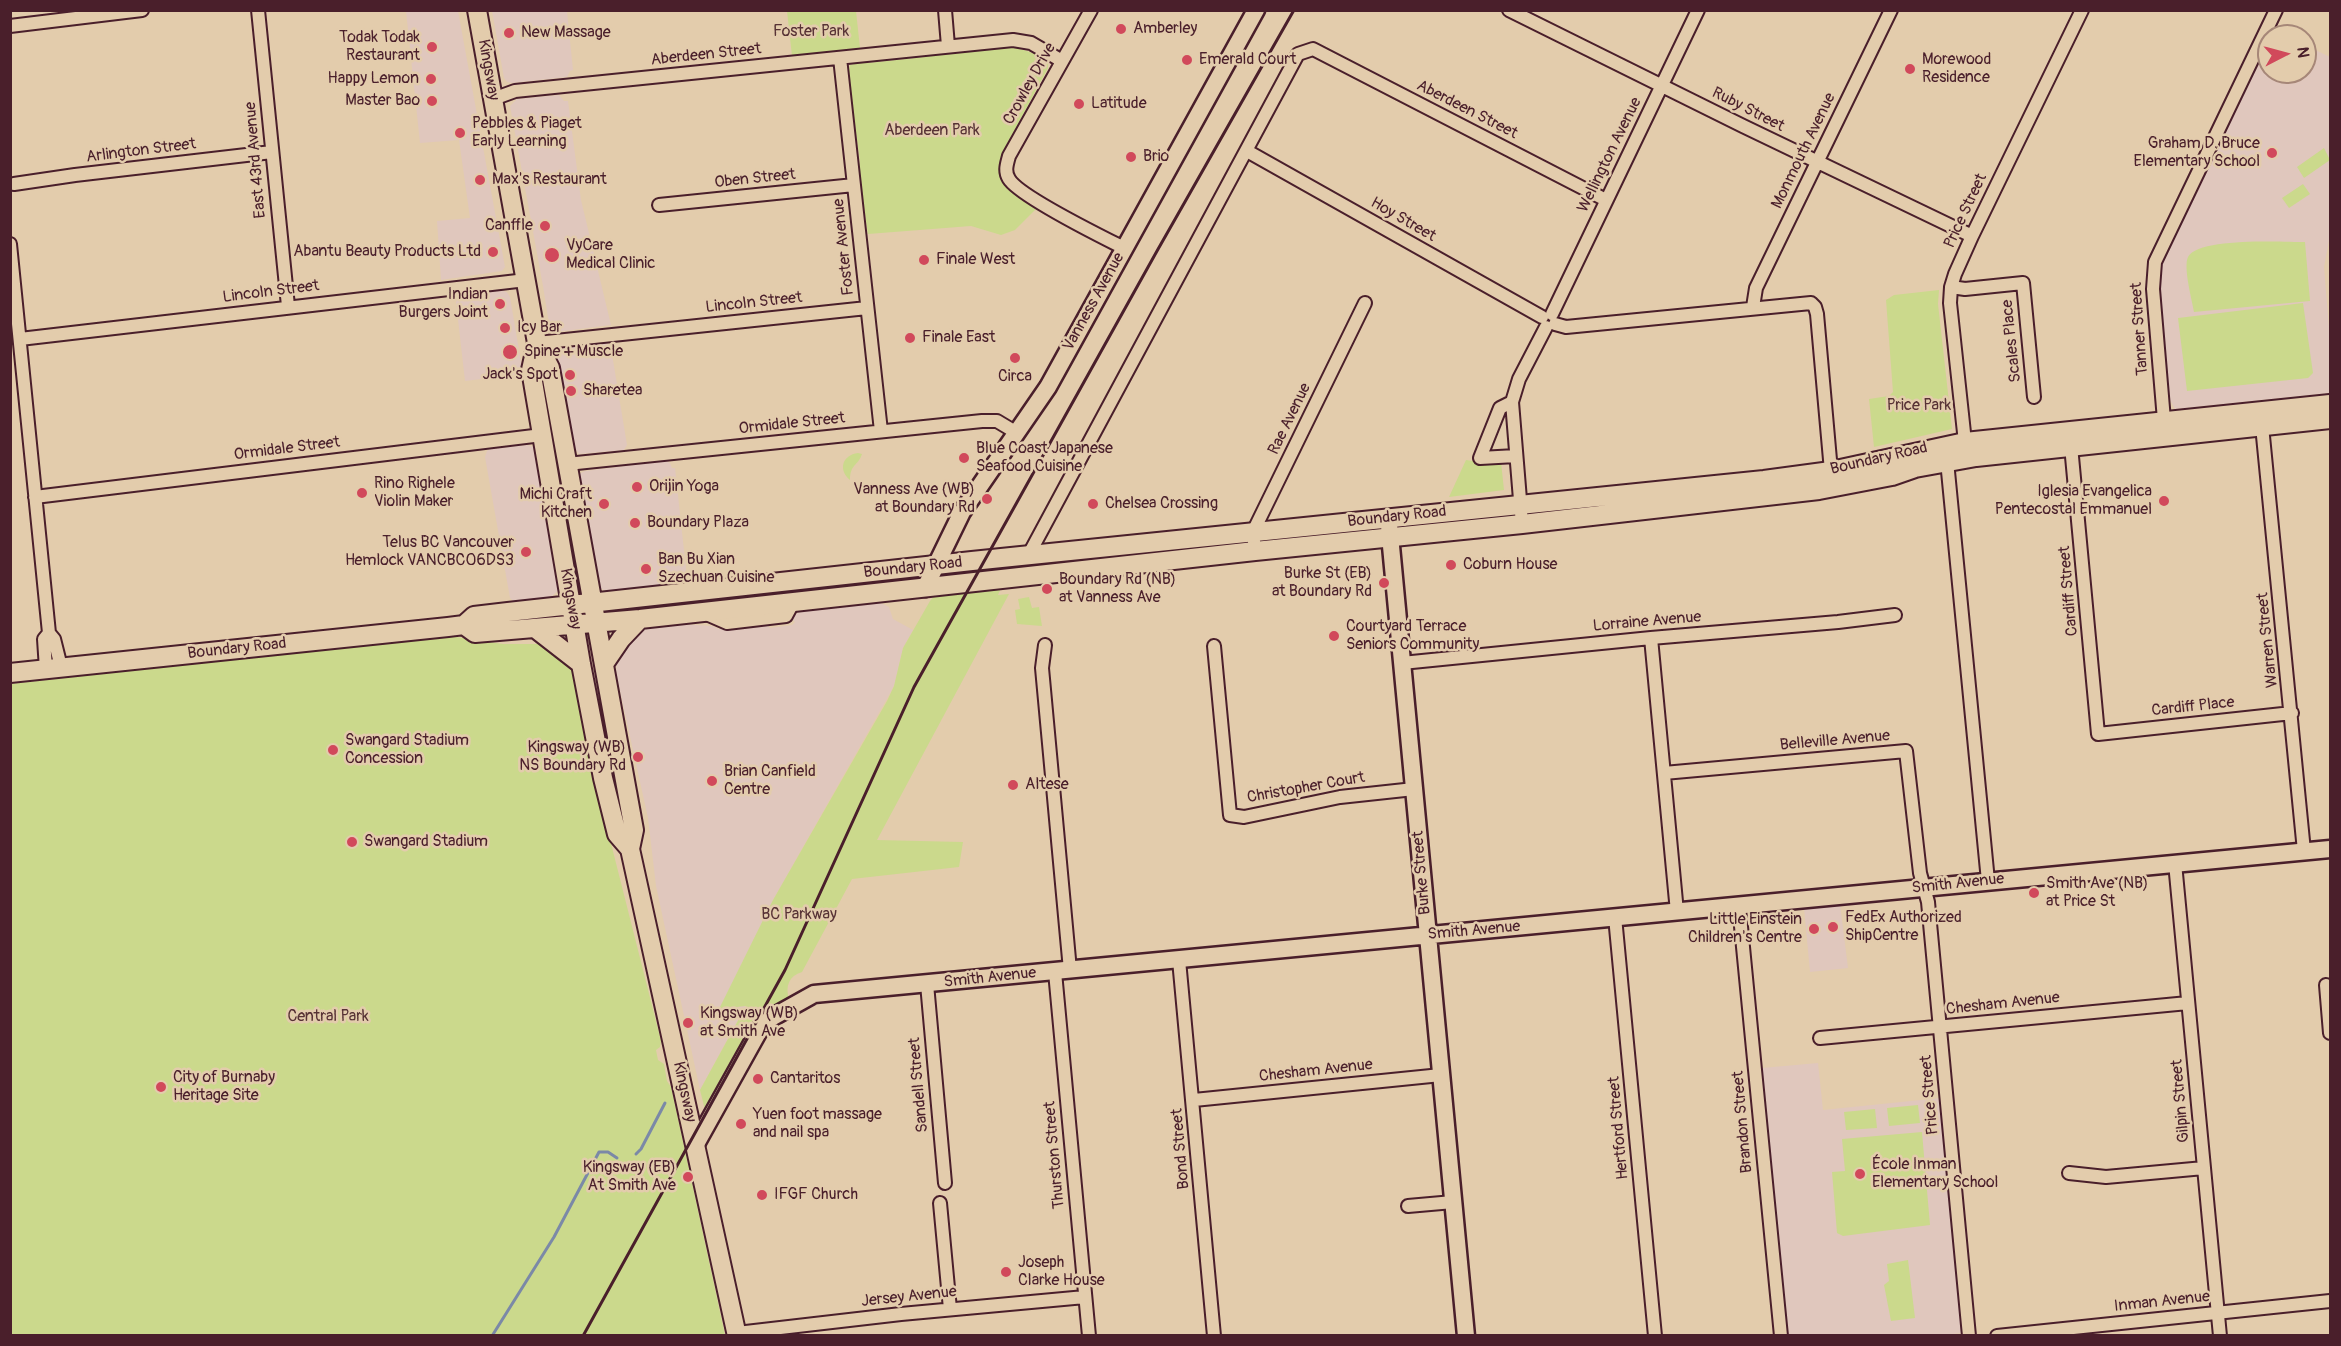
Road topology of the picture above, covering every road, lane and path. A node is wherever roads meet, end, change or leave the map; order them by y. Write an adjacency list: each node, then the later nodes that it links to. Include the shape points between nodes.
1 (142, 10): 12 (street)
2 (258, 10): 19 (street, East 43rd Avenue)
3 (477, 10): 17 (main road, Kingsway)
4 (945, 10): 13 (street)
5 (1091, 10): 15 (street, Crowley Drive)
6 (1509, 10): 16 (street, Ruby Street)
7 (1698, 10): 16 (street, Wellington Avenue)
8 (1891, 10): 20 (street, Monmouth Avenue)
9 (2082, 10): 25 (street, Price Street)
10 (2276, 10): 41 (street, Tanner Street, via 2155,262 2153,289)
11 (1254, 11): 27 (street, Vanness Avenue)
12 (10, 26)
13 (948, 46): 14 (street, Aberdeen Street); 15 (street, Aberdeen Street, via 1022,40)
14 (840, 58): 17 (street, Aberdeen Street, via 515,91); 22 (street, Foster Avenue)
15 (1062, 61): 27 (street, Crowley Drive, via 1009,156 1007,175 1027,195)
16 (1662, 85): 20 (street, Ruby Street); 23 (street, Wellington Avenue)
17 (493, 99): 28 (main road, Kingsway)
18 (1247, 151): 23 (street, Aberdeen Street, via 1298,54 1313,49); 34 (street, Hoy Street); 60 (street)
19 (272, 152): 21 (street, Arlington Street); 31 (street, East 43rd Avenue)
20 (1816, 162): 25 (street, Ruby Street); 32 (street, Monmouth Avenue, via 1756,288)
21 (12, 185)
22 (854, 185): 24 (street, Oben Street); 33 (street, Foster Avenue)
23 (1606, 200): 34 (street, Wellington Avenue)
24 (659, 205)
25 (1972, 236): 29 (street, Price Street)
26 (10, 244): 35 (street)
27 (1124, 248): 44 (street, Vanness Avenue, via 1048,387)
28 (526, 280): 31 (street, Lincoln Street); 36 (main road, Kingsway)
29 (1951, 287): 37 (street, Scales Place, via 2023,283); 46 (street, Price Street)
30 (1365, 303): 57 (street, Rae Avenue)
31 (288, 306): 35 (street, Lincoln Street)
32 (1753, 307): 34 (street, Hoy Street, via 1566,327); 52 (street, Hoy Street, via 1807,302 1814,305)
33 (867, 308): 36 (street, Lincoln Street); 43 (street, Foster Avenue)
34 (1549, 321): 38 (street, Wellington Avenue, via 1519,379)
35 (20, 339): 53 (street)
36 (537, 343): 45 (main road, Kingsway, via 531,370); 50 (main road, Kingsway, via 550,368)
37 (2034, 397)
38 (1512, 402): 48 (street, Wellington Avenue); 48 (street, Wellington Avenue, via 1500,408 1480,458)
39 (2331, 404): 41 (main road, Boundary Road)
40 (2331, 419): 42 (main road, Boundary Road)
41 (2164, 420): 46 (main road, Boundary Road)
42 (2262, 426): 47 (main road, Boundary Road); 79 (street, Warren Street)
43 (881, 431): 44 (street, Ormidale Street, via 992,421); 50 (street, Ormidale Street)
44 (1017, 433): 61 (street, Vanness Avenue, via 962,512)
45 (542, 435): 53 (street, Ormidale Street); 64 (main road, Kingsway)
46 (1965, 442): 51 (main road, via 1957,451); 52 (main road, Boundary Road)
47 (2071, 446): 49 (main road, Boundary Road); 80 (street, Cardiff Street)
48 (1516, 456): 54 (street, Wellington Avenue)
49 (1947, 462): 51 (main road, Boundary Road); 87 (street)
50 (567, 464): 63 (main road, Kingsway)
51 (1915, 468): 56 (main road, Boundary Road, via 1819,490)
52 (1831, 471): 54 (main road, Boundary Road)
53 (36, 496): 77 (street, via 49,633 59,653)
54 (1520, 504): 55 (main road, Boundary Road); 56 (street, Wellington Avenue)
55 (1388, 518): 57 (main road, Boundary Road); 58 (street, Burke Street)
56 (1522, 524): 58 (main road, Boundary Road)
57 (1254, 532): 59 (street, Rae Avenue); 60 (main road, Boundary Road)
58 (1390, 538): 59 (main road, Boundary Road); 74 (street, Burke Street)
59 (1255, 551): 62 (main road, Boundary Road)
60 (1028, 556): 61 (main road, Boundary Road)
61 (937, 565): 62 (street, Vanness Avenue); 63 (main road, Boundary Road)
62 (926, 588): 66 (main road, Boundary Road)
63 (593, 603): 64 (main road, Boundary Road); 67 (main road, Kingsway)
64 (571, 605): 68 (main road, Boundary Road, via 474,615); 69 (main road, Kingsway)
65 (1895, 615): 71 (street, Lorraine Avenue)
66 (640, 620): 67 (main road, Boundary Road); 76 (main road)
67 (597, 623): 69 (main road, Boundary Road); 76 (main road, Kingsway)
68 (464, 625): 70 (main road, Boundary Road, via 475,633); 77 (main road, Boundary Road)
69 (574, 625): 70 (main road, Boundary Road); 75 (main road, Kingsway)
70 (536, 628): 75 (main road)
71 (1651, 638): 74 (street, Lorraine Avenue); 81 (street)
72 (1044, 645): 94 (street, Thurston Street, via 1042,668)
73 (1214, 646): 82 (street, Christopher Court, via 1230,815 1244,817 1359,794)
74 (1402, 663): 82 (street, Burke Street)
75 (581, 664): 83 (main road, Kingsway, via 617,834)
76 (604, 664): 83 (main road, Kingsway, via 634,830)
77 (54, 668): 78 (main road, Boundary Road)
78 (10, 673)
79 (2292, 713): 80 (street, Cardiff Place); 85 (street, Warren Street)
80 (2098, 734)
81 (1664, 774): 88 (street, Belleville Avenue, via 1906,752); 90 (street)
82 (1414, 789): 92 (street, Burke Street)
83 (630, 849): 103 (main road, Kingsway)
84 (2331, 849): 85 (street, Smith Avenue)
85 (2304, 851): 86 (street, Smith Avenue)
86 (2175, 863): 87 (street, Smith Avenue); 97 (street, Gilpin Street)
87 (1988, 881): 88 (street, Smith Avenue)
88 (1925, 888): 89 (street, Smith Avenue); 98 (street, Price Street)
89 (1739, 906): 90 (street, Smith Avenue); 119 (street, Brandon Street)
90 (1677, 912): 91 (street, Smith Avenue)
91 (1615, 917): 92 (street, Smith Avenue); 118 (street, Hertford Street)
92 (1428, 936): 93 (street, Smith Avenue); 101 (street, Burke Street)
93 (1179, 960): 94 (street, Smith Avenue); 102 (street, Bond Street)
94 (1063, 971): 95 (street, Smith Avenue); 110 (street, Thurston Street)
95 (927, 984): 103 (street, Smith Avenue, via 814,994 771,1018 760,1029); 106 (street, Sandell Street)
96 (2326, 985): 99 (street)
97 (2188, 1003): 98 (street, Chesham Avenue); 104 (street, Gilpin Street)
98 (1940, 1027): 100 (street, Chesham Avenue); 120 (street, Price Street)
99 (2331, 1033)
100 (1820, 1038)
101 (1441, 1075): 102 (street, Chesham Avenue); 107 (street, Burke Street)
102 (1194, 1100): 116 (street, Bond Street)
103 (696, 1144): 114 (main road, Kingsway)
104 (2204, 1168): 105 (street, via 2106,1177); 113 (street, Gilpin Street)
105 (2068, 1173)
106 (945, 1183)
107 (1453, 1202): 109 (street); 117 (street, Burke Street)
108 (940, 1203): 112 (street)
109 (1408, 1206)
110 (1085, 1297): 112 (street, Jersey Avenue); 115 (street, Thurston Street)
111 (2331, 1302): 113 (street, Inman Avenue)
112 (950, 1310): 114 (street, Jersey Avenue)
113 (2217, 1313): 121 (street, Inman Avenue); 122 (street, Gilpin Street)
114 (737, 1334)
115 (1089, 1335)
116 (1214, 1335)
117 (1466, 1335)
118 (1655, 1335)
119 (1781, 1335)
120 (1969, 1335)
121 (1997, 1335)
122 (2220, 1335)

